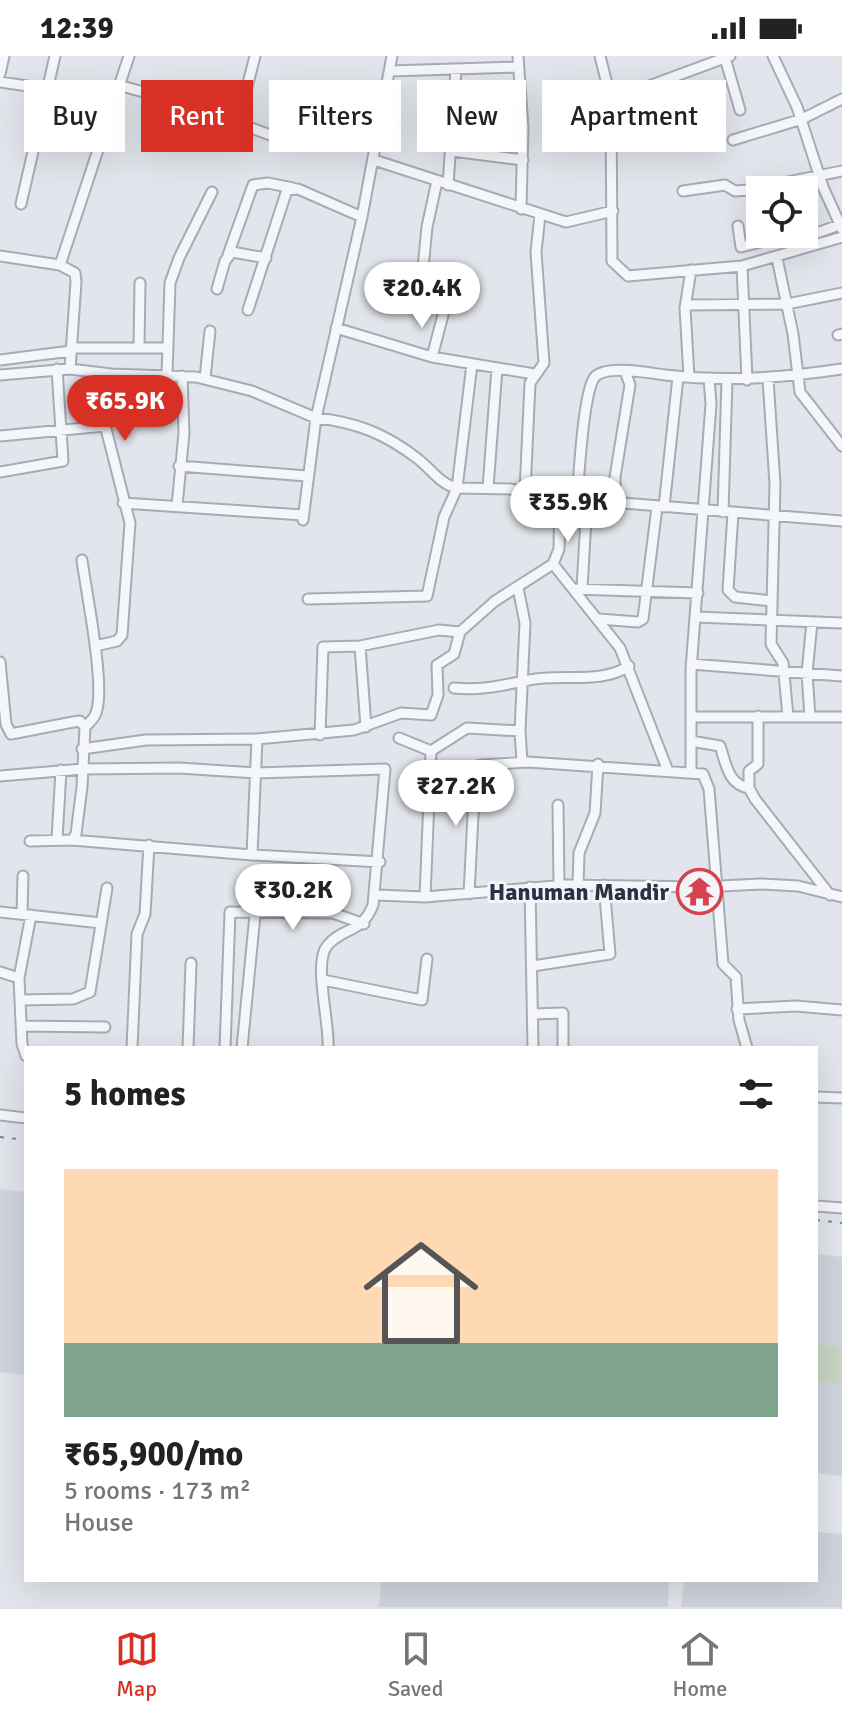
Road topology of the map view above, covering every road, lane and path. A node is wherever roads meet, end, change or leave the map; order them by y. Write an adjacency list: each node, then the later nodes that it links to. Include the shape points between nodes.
1 (4, 56): 12 (street)
2 (55, 56): 13 (street)
3 (129, 56): 14 (street)
4 (255, 56): 15 (street)
5 (392, 56): 11 (street)
6 (600, 56): 17 (street)
7 (773, 56): 23 (street)
8 (727, 57): 18 (street); 22 (street)
9 (518, 62): 10 (street); 31 (street)
10 (456, 69): 11 (street); 16 (street)
11 (390, 71): 30 (street)
12 (0, 74)
13 (50, 80)
14 (120, 80)
15 (249, 80)
16 (455, 80)
17 (606, 80)
18 (665, 80)
19 (0, 82): 20 (street)
20 (24, 86)
21 (842, 99): 23 (street)
22 (740, 110)
23 (802, 119): 24 (street); 33 (street)
24 (733, 140)
25 (33, 152): 39 (street)
26 (96, 152): 53 (street)
27 (452, 152): 35 (street)
28 (460, 152): 31 (street)
29 (612, 152): 41 (street)
30 (374, 160): 34 (street); 43 (street)
31 (523, 160): 40 (street)
32 (842, 171): 33 (street)
33 (820, 176): 37 (street, via 735,191 725,185); 45 (street)
34 (437, 181): 35 (street); 57 (street, via 421,289)
35 (448, 185): 40 (street)
36 (293, 188): 43 (street); 49 (street, via 253,185); 51 (street, via 285,195)
37 (683, 191)
38 (212, 192): 68 (street, via 170,283)
39 (21, 204)
40 (521, 209): 42 (street)
41 (613, 211): 42 (street, via 566,222); 55 (street, via 612,261 622,273)
42 (540, 215): 79 (street, via 536,252 544,363)
43 (362, 217): 65 (street)
44 (738, 226): 48 (street, via 741,247)
45 (841, 227): 46 (street)
46 (818, 233)
47 (842, 237): 52 (street)
48 (746, 246)
49 (228, 255): 51 (street, via 243,252); 58 (street)
50 (0, 256): 53 (street)
51 (266, 258): 63 (street)
52 (777, 258): 54 (street); 61 (street)
53 (60, 265): 69 (street, via 75,273)
54 (742, 266): 55 (street); 60 (street)
55 (691, 270): 62 (street)
56 (140, 283): 67 (street)
57 (380, 285)
58 (217, 289)
59 (842, 293): 61 (street)
60 (745, 304): 61 (street); 62 (street); 90 (street)
61 (787, 304): 82 (street)
62 (686, 305): 85 (street)
63 (248, 310)
64 (444, 311): 70 (street)
65 (336, 328): 70 (street); 91 (street)
66 (210, 331): 86 (street)
67 (139, 347): 68 (street); 69 (street)
68 (168, 348): 81 (street)
69 (71, 349): 71 (street); 75 (street)
70 (432, 357): 72 (street)
71 (0, 360)
72 (472, 364): 73 (street); 99 (street)
73 (497, 368): 79 (street); 100 (street)
74 (57, 369): 75 (street); 80 (street); 93 (street)
75 (70, 369): 78 (street)
76 (842, 369): 82 (street)
77 (625, 371): 84 (street); 103 (street, via 595,377); 105 (street, via 630,385)
78 (105, 374): 81 (street); 92 (street)
79 (534, 374): 101 (street)
80 (0, 375)
81 (167, 375): 83 (street)
82 (799, 375): 88 (street); 95 (street, via 802,398)
83 (182, 376): 86 (street); 96 (street)
84 (678, 377): 85 (street); 107 (street)
85 (689, 377): 87 (street)
86 (205, 378): 91 (street)
87 (709, 378): 89 (street); 108 (street)
88 (768, 379): 90 (street); 110 (street)
89 (727, 380): 90 (street); 109 (street)
90 (747, 380)
91 (316, 418): 98 (street); 99 (street, via 374,431)
92 (105, 426): 93 (street); 104 (street)
93 (59, 432): 94 (street); 97 (street, via 63,461)
94 (0, 436)
95 (842, 446)
96 (179, 466): 98 (street); 106 (street)
97 (0, 472)
98 (307, 476): 106 (street, via 303,518)
99 (457, 488): 100 (street); 118 (street, via 444,517 427,596)
100 (488, 488): 101 (street)
101 (525, 492): 102 (street)
102 (560, 498): 103 (street); 113 (street, via 559,549)
103 (582, 500): 105 (street); 115 (street)
104 (123, 503): 106 (street); 126 (street, via 130,529 122,635)
105 (615, 503): 107 (street)
106 (177, 506)
107 (660, 507): 108 (street); 116 (street)
108 (701, 511): 109 (street); 117 (street)
109 (728, 513): 110 (street); 119 (street, via 728,590 735,597)
110 (773, 516): 111 (street); 119 (street)
111 (842, 521)
112 (82, 560): 126 (street)
113 (553, 564): 114 (street); 115 (street)
114 (518, 588): 125 (street); 134 (street, via 525,623)
115 (578, 589): 116 (street); 121 (street)
116 (648, 591): 117 (street); 121 (street, via 646,613 638,622)
117 (698, 593): 120 (street)
118 (308, 599)
119 (772, 601): 122 (street)
120 (696, 617): 122 (street); 128 (street)
121 (599, 619): 130 (street)
122 (772, 621): 123 (street); 131 (street, via 771,644)
123 (812, 622): 124 (street); 132 (street)
124 (842, 623)
125 (460, 632): 127 (street, via 431,631); 142 (street, via 454,654 437,665 435,712 425,717 394,715)
126 (95, 646): 141 (street, via 97,711)
127 (360, 646): 142 (street); 144 (street, via 327,646 321,651)
128 (691, 664): 131 (street); 137 (street)
129 (0, 665): 141 (street, via 11,734 80,721)
130 (629, 666): 134 (street, via 614,674); 155 (street)
131 (784, 671): 132 (street); 138 (street)
132 (807, 673): 133 (street); 139 (street)
133 (842, 676)
134 (521, 683): 135 (street); 143 (street)
135 (454, 688)
136 (758, 716): 137 (street); 138 (street); 160 (street, via 759,760 749,771)
137 (691, 717): 147 (street)
138 (788, 717): 139 (street)
139 (810, 717): 140 (street)
140 (842, 717)
141 (85, 727): 148 (street)
142 (366, 727): 144 (street)
143 (520, 731): 149 (street, via 467,728); 150 (street)
144 (320, 735): 146 (street)
145 (399, 738): 149 (street)
146 (257, 739): 148 (street, via 146,740); 157 (street)
147 (691, 741): 156 (street); 160 (street, via 720,746 730,776)
148 (82, 749): 153 (street)
149 (431, 751): 159 (street)
150 (522, 762): 151 (street); 152 (street)
151 (598, 764): 155 (street); 170 (street, via 595,813 579,853)
152 (481, 765): 159 (street); 175 (street)
153 (83, 769): 154 (street); 157 (street); 163 (street)
154 (61, 770): 158 (street); 162 (street)
155 (668, 771): 156 (street)
156 (691, 771): 172 (street, via 708,779)
157 (256, 773): 166 (street); 167 (street, via 385,769)
158 (0, 776)
159 (431, 776): 178 (street)
160 (749, 788): 177 (street)
161 (558, 805): 169 (street)
162 (57, 840): 163 (street); 164 (street)
163 (72, 840): 165 (street)
164 (30, 841)
165 (149, 845): 166 (street); 198 (street, via 145,914 137,934)
166 (252, 855): 167 (street)
167 (380, 862): 176 (street)
168 (23, 876): 181 (street)
169 (559, 885): 170 (street); 173 (street)
170 (578, 885): 171 (street)
171 (604, 885): 172 (street); 187 (street, via 610,954)
172 (715, 886): 177 (street, via 790,885); 192 (street, via 723,964 736,977)
173 (530, 887): 175 (street); 187 (street)
174 (107, 888): 183 (street)
175 (469, 894): 178 (street)
176 (377, 895): 178 (street); 184 (street)
177 (830, 895): 179 (street)
178 (425, 897)
179 (842, 897)
180 (0, 912): 181 (street)
181 (26, 914): 183 (street); 189 (street)
182 (255, 915): 184 (street, via 333,913); 200 (street, via 230,912); 201 (street)
183 (101, 923): 191 (street, via 86,996)
184 (364, 924): 190 (street, via 327,947 321,959)
185 (427, 959): 190 (street, via 422,1000)
186 (191, 963): 199 (street)
187 (533, 966): 194 (street)
188 (0, 972): 189 (street)
189 (19, 978): 191 (street)
190 (323, 980): 202 (street)
191 (21, 1000): 195 (street)
192 (737, 1009): 193 (street); 205 (street)
193 (842, 1010)
194 (533, 1014): 203 (street); 204 (street, via 563,1013)
195 (21, 1026): 196 (street); 197 (street)
196 (105, 1027)
197 (24, 1046)
198 (132, 1046)
199 (188, 1046)
200 (225, 1046)
201 (242, 1046)
202 (328, 1046)
203 (533, 1046)
204 (563, 1046)
205 (745, 1046)
206 (818, 1097): 207 (street)
207 (842, 1098)
208 (0, 1115): 209 (street)
209 (24, 1118)
210 (818, 1206): 211 (street)
211 (842, 1208)

